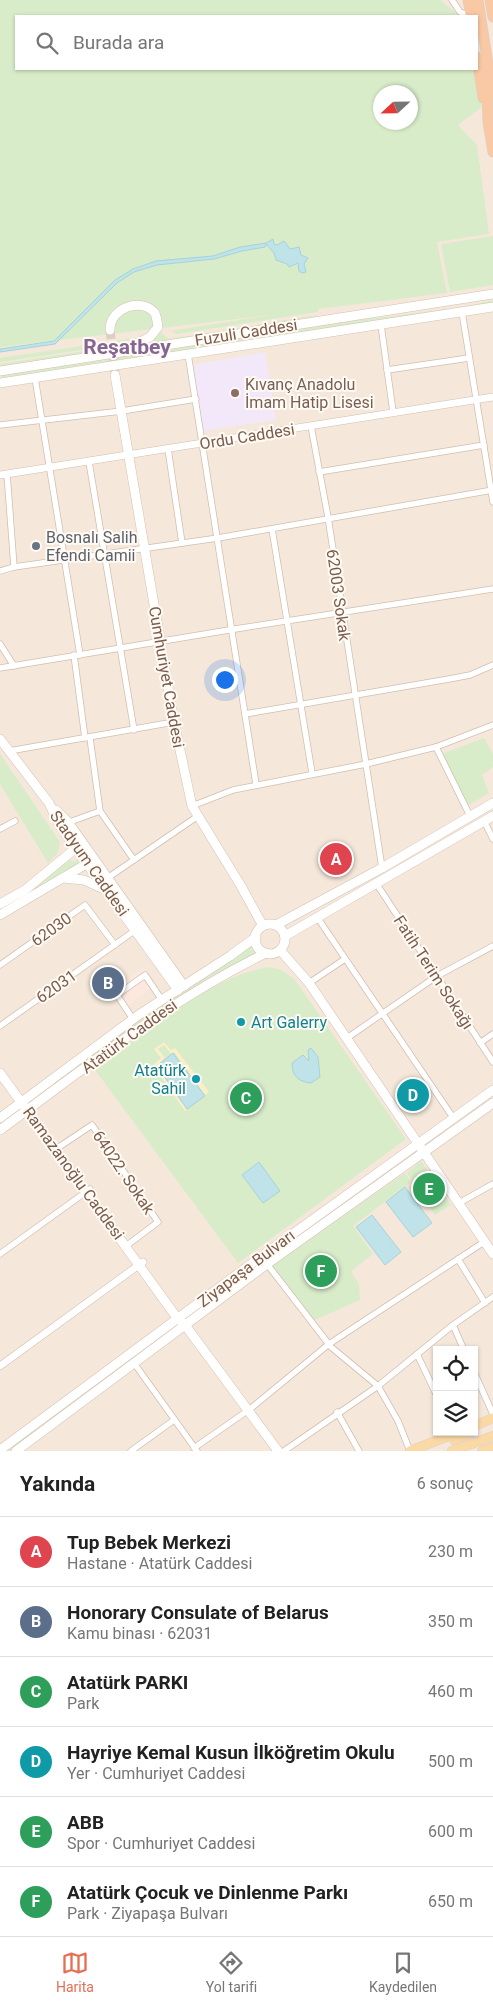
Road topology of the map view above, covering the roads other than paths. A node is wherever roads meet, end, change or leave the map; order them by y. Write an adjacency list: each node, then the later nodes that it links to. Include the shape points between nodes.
1 (452, 0): 4 (street, via 460,12)
2 (473, 2): 5 (highway); 6 (highway)
3 (491, 2): 7 (highway)
4 (468, 15)
5 (470, 15)
6 (476, 15)
7 (493, 17)
8 (478, 21): 9 (highway)
9 (488, 60): 11 (highway); 12 (highway)
10 (478, 63): 12 (highway)
11 (493, 96)
12 (488, 122): 13 (highway)
13 (493, 152)
14 (493, 294): 19 (main road, Fuzuli Caddesi)
15 (493, 307): 16 (main road, Fuzuli Caddesi)
16 (462, 312): 17 (main road, Fuzuli Caddesi); 21 (street)
17 (381, 324): 20 (main road, Fuzuli Caddesi); 23 (street)
18 (110, 330): 19 (main road, via 115,312 128,307 145,307 157,316 158,327 150,337)
19 (120, 351): 24 (main road, Fuzuli Caddesi)
20 (188, 354): 22 (main road, Fuzuli Caddesi); 29 (street)
21 (469, 358): 23 (street); 30 (street)
22 (122, 364): 26 (main road, Fuzuli Caddesi); 31 (main road, via 118,375)
23 (387, 370): 32 (street)
24 (0, 371)
25 (115, 375): 31 (main road)
26 (35, 378): 27 (main road, Fuzuli Caddesi); 33 (street)
27 (0, 383)
28 (493, 396): 30 (street, Ordu Caddesi)
29 (196, 399): 31 (street); 36 (street)
30 (476, 399): 32 (street, Ordu Caddesi); 37 (street)
31 (121, 408): 33 (street); 39 (main road, Cumhuriyet Caddesi)
32 (393, 412): 35 (street, Ordu Caddesi)
33 (42, 421): 34 (street); 41 (street)
34 (0, 425)
35 (311, 426): 36 (street, Ordu Caddesi); 42 (street, 62003 Sokak)
36 (203, 444): 38 (street, Ordu Caddesi); 48 (street)
37 (484, 445): 42 (street); 44 (street)
38 (168, 449): 39 (street, Ordu Caddesi); 49 (street)
39 (130, 455): 40 (street, Ordu Caddesi); 50 (main road, Cumhuriyet Caddesi)
40 (89, 462): 41 (street, Ordu Caddesi); 51 (street)
41 (50, 467): 43 (street, Ordu Caddesi); 52 (street)
42 (319, 472): 46 (street, 62003 Sokak)
43 (3, 474): 53 (street)
44 (492, 491): 45 (street); 46 (street)
45 (493, 502)
46 (328, 517): 47 (street); 56 (street, 62003 Sokak)
47 (272, 529): 48 (street); 57 (street)
48 (218, 538): 49 (street); 58 (street)
49 (182, 543): 50 (street)
50 (144, 549): 51 (street); 59 (main road, Cumhuriyet Caddesi)
51 (104, 555): 52 (street); 61 (street)
52 (65, 559): 53 (street); 62 (street)
53 (14, 567): 54 (street)
54 (0, 571)
55 (493, 590): 56 (street)
56 (341, 613): 57 (street); 66 (street, 62003 Sokak)
57 (286, 621): 58 (street); 67 (street)
58 (232, 630): 59 (street); 68 (street)
59 (159, 642): 61 (street); 69 (main road, Cumhuriyet Caddesi)
60 (0, 644): 64 (street)
61 (120, 648): 62 (street); 71 (street)
62 (77, 655): 64 (street); 72 (street)
63 (493, 665): 66 (street, via 470,675)
64 (14, 666): 65 (street)
65 (0, 668)
66 (354, 696): 67 (street); 76 (street, 62003 Sokak)
67 (300, 706): 68 (street); 77 (street)
68 (245, 714): 78 (street)
69 (174, 722): 71 (street); 80 (main road, Cumhuriyet Caddesi)
70 (493, 726): 74 (street)
71 (134, 730): 72 (street)
72 (87, 738): 75 (street); 81 (street)
73 (0, 739): 75 (main road, Stadyum Caddesi)
74 (436, 747): 76 (street); 83 (street)
75 (9, 751): 87 (main road, Stadyum Caddesi)
76 (366, 764): 77 (street); 94 (street, 62003 Sokak)
77 (312, 773): 78 (street)
78 (256, 784): 80 (street)
79 (493, 803): 83 (main road)
80 (192, 806): 82 (main road, Cumhuriyet Caddesi)
81 (100, 811): 87 (street); 91 (street)
82 (198, 816): 91 (street); 103 (main road, Cumhuriyet Caddesi)
83 (470, 816): 94 (main road)
84 (493, 816): 86 (main road)
85 (15, 821): 88 (street)
86 (484, 821): 89 (street); 97 (main road)
87 (64, 824): 90 (main road, Stadyum Caddesi); 92 (main road, via 67,846); 96 (main road)
88 (0, 830)
89 (493, 839)
90 (76, 848): 92 (main road); 93 (main road, Stadyum Caddesi)
91 (134, 860): 96 (street)
92 (61, 862): 99 (main road, via 25,890)
93 (88, 863): 95 (main road); 96 (main road, Stadyum Caddesi)
94 (382, 868): 102 (main road)
95 (63, 878): 98 (main road, via 84,880); 100 (main road)
96 (105, 880): 98 (main road, Stadyum Caddesi); 115 (main road)
97 (376, 883): 101 (main road); 113 (street, Fatih Terim Sokağı)
98 (109, 891): 104 (main road, Stadyum Caddesi)
99 (0, 904)
100 (0, 915)
101 (317, 917): 105 (main road); 111 (street)
102 (276, 925): 103 (main road); 105 (main road)
103 (263, 926): 106 (main road)
104 (137, 929): 107 (street, 62031); 115 (main road, Stadyum Caddesi)
105 (285, 936): 109 (main road)
106 (256, 937): 110 (main road, via 258,946); 115 (main road, Atatürk Caddesi)
107 (115, 945): 112 (street, 62030, via 85,904); 119 (street, 62031)
108 (492, 949): 113 (street)
109 (280, 950): 110 (main road); 114 (main road)
110 (266, 952): 128 (main road, Atatürk Caddesi, via 166,1008)
111 (345, 959): 114 (street); 117 (street)
112 (0, 966)
113 (437, 976): 117 (street); 122 (street, Fatih Terim Sokağı)
114 (308, 983): 121 (main road)
115 (181, 988): 116 (main road, Atatürk Caddesi)
116 (162, 1000): 118 (main road, Atatürk Caddesi); 118 (street, via 145,975 117,995)
117 (383, 1014): 121 (street); 130 (street)
118 (133, 1019): 126 (main road, Atatürk Caddesi)
119 (0, 1026)
120 (493, 1034): 122 (street)
121 (347, 1038): 132 (main road)
122 (480, 1043): 123 (street, Fatih Terim Sokağı)
123 (493, 1062)
124 (0, 1073): 126 (main road, Ramazanoğlu Caddesi)
125 (493, 1090): 130 (main road, Ziyapaşa Bulvarı)
126 (22, 1102): 128 (main road, Ramazanoğlu Caddesi); 129 (main road, Atatürk Caddesi)
127 (493, 1103): 134 (main road, Ziyapaşa Bulvarı)
128 (29, 1109): 131 (main road, Atatürk Caddesi); 133 (main road, Ramazanoğlu Caddesi)
129 (0, 1118)
130 (454, 1119): 132 (main road, Ziyapaşa Bulvarı)
131 (0, 1130)
132 (418, 1142): 134 (main road); 147 (main road, Ziyapaşa Bulvarı)
133 (58, 1148): 136 (main road, Ramazanoğlu Caddesi); 139 (street, 64022. Sokak, via 92,1125 158,1222)
134 (425, 1151): 137 (main road); 144 (main road, Ziyapaşa Bulvarı)
135 (493, 1184): 137 (street)
136 (88, 1190): 139 (main road, Ramazanoğlu Caddesi); 140 (street)
137 (459, 1203): 138 (main road)
138 (484, 1242): 141 (main road); 142 (street)
139 (128, 1245): 143 (main road, Ramazanoğlu Caddesi)
140 (0, 1254)
141 (493, 1254)
142 (458, 1259): 146 (street); 149 (street)
143 (141, 1264): 147 (main road, Ramazanoğlu Caddesi); 153 (street)
144 (267, 1264): 147 (main road, Ziyapaşa Bulvarı); 149 (street)
145 (493, 1297): 146 (street)
146 (485, 1303): 148 (street)
147 (184, 1320): 152 (main road, Ziyapaşa Bulvarı); 157 (main road, Ramazanoğlu Caddesi); 169 (main road, Ziyapaşa Bulvarı)
148 (453, 1325): 150 (street); 151 (street)
149 (329, 1344): 155 (street); 157 (street)
150 (462, 1346)
151 (416, 1354): 155 (street); 156 (street)
152 (134, 1363): 161 (street); 171 (main road, Ziyapaşa Bulvarı)
153 (0, 1366)
154 (478, 1381): 159 (street)
155 (378, 1386): 158 (street); 175 (street)
156 (434, 1391)
157 (250, 1408): 170 (street); 173 (main road, Ramazanoğlu Caddesi)
158 (337, 1412): 173 (street); 174 (street)
159 (493, 1414)
160 (493, 1418): 162 (main road)
161 (174, 1420): 170 (street); 172 (street)
162 (478, 1424)
163 (493, 1424): 164 (main road)
164 (478, 1430)
165 (448, 1436): 175 (main road)
166 (463, 1436): 176 (main road)
167 (493, 1436): 177 (main road)
168 (493, 1447): 178 (main road)
169 (0, 1450)
170 (195, 1450)
171 (16, 1451)
172 (131, 1451)
173 (283, 1451)
174 (359, 1451)
175 (410, 1451)
176 (426, 1451)
177 (452, 1451)
178 (482, 1451)

